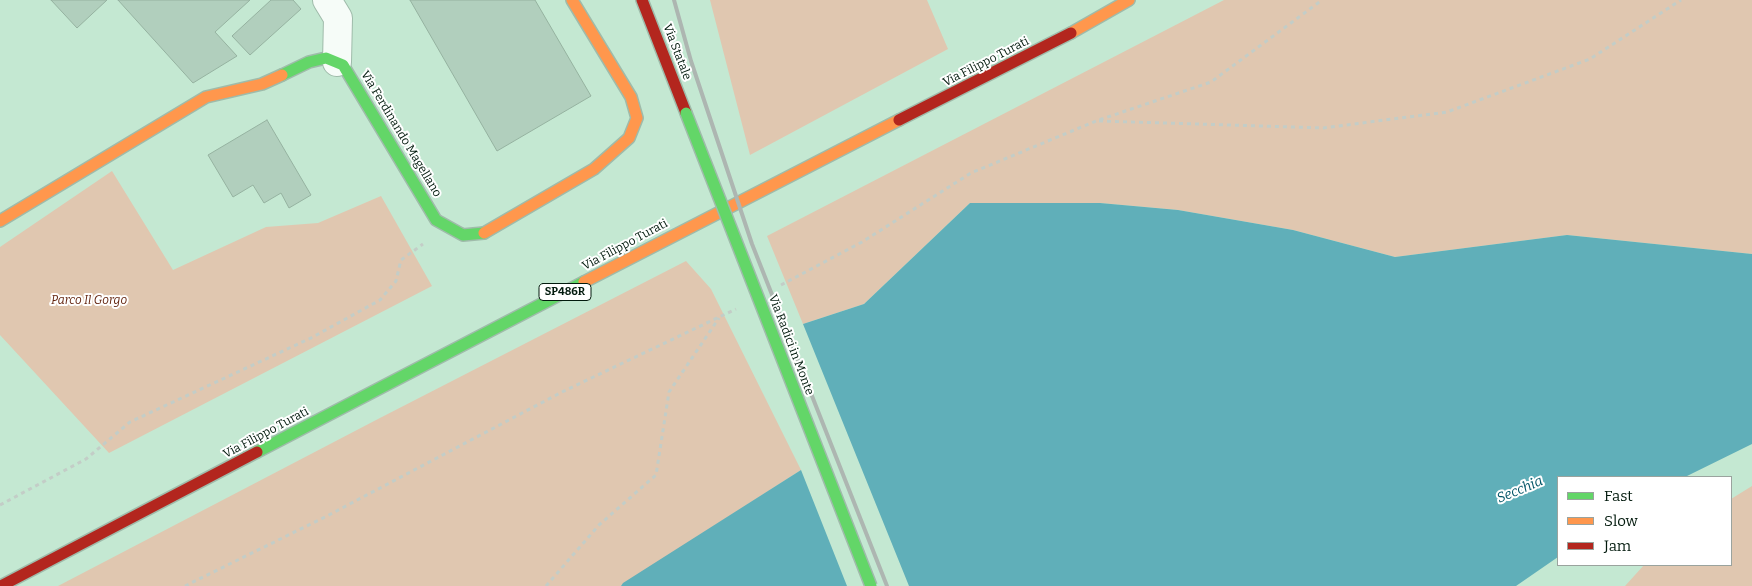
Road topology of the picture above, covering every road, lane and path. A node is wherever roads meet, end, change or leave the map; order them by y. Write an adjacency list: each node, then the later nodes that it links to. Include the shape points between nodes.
1 (327, 0): 6 (street, via 338,18)
2 (572, 0): 10 (street, via 631,97 637,118 629,138 594,169 486,233 463,235)
3 (642, 0): 7 (street, Via Statale)
4 (1129, 0): 13 (street, Via Filippo Turati / SP486R, via 1057,41 769,185)
5 (1681, 0): 8 (path, via 1590,59 1447,112 1323,128)
6 (337, 62): 9 (street, via 326,58 309,62 262,84 206,97); 10 (street, Via Ferdinando Magellano, via 343,64 436,220)
7 (686, 114): 15 (street, Via Radici in Monte, bridge)
8 (1096, 121)
9 (0, 221)
10 (445, 227): 12 (path, via 401,260 396,281 380,300 311,338 130,422 86,459)
11 (719, 317): 14 (path, via 668,392 656,474 599,525)
12 (0, 506)
13 (1, 586)
14 (546, 586)
15 (870, 586)

